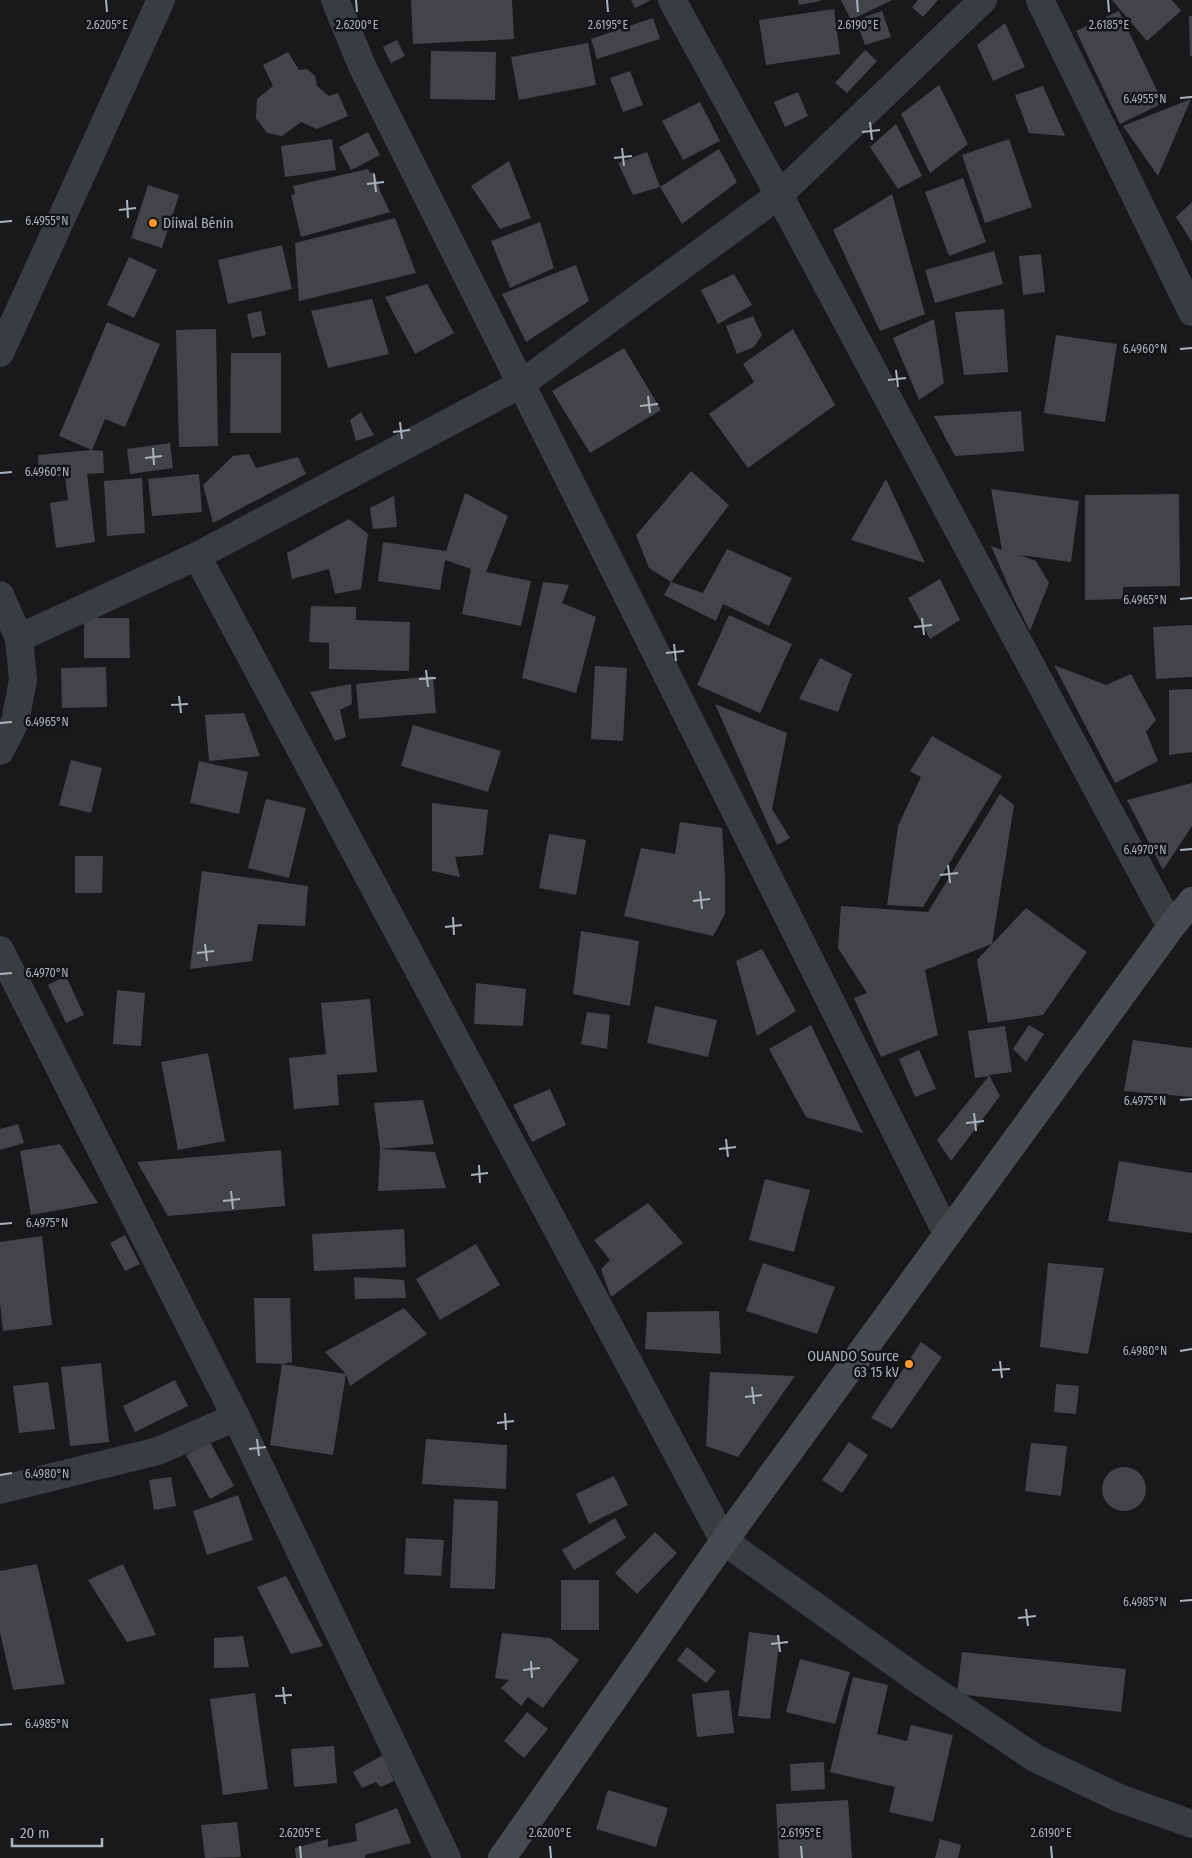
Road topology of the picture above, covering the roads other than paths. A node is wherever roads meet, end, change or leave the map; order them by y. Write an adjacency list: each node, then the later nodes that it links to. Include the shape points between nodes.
1 (161, 0): 8 (street)
2 (335, 0): 9 (street, via 362,66)
3 (672, 0): 6 (street)
4 (983, 0): 6 (street)
5 (1040, 0): 7 (street)
6 (779, 195): 9 (street); 15 (street)
7 (1192, 312)
8 (0, 353)
9 (521, 384): 10 (street); 17 (street)
10 (197, 556): 12 (street); 20 (street)
11 (0, 595): 12 (street)
12 (19, 638): 13 (street, via 23,680 15,722)
13 (0, 751)
14 (1192, 901): 15 (street)
15 (1171, 927): 17 (street)
16 (0, 950): 18 (street)
17 (947, 1234): 20 (street)
18 (236, 1418): 19 (street, via 158,1451); 22 (street)
19 (0, 1490)
20 (724, 1541): 21 (street, via 917,1680 1035,1758 1119,1798); 23 (street)
21 (1192, 1824)
22 (447, 1858)
23 (502, 1858)

